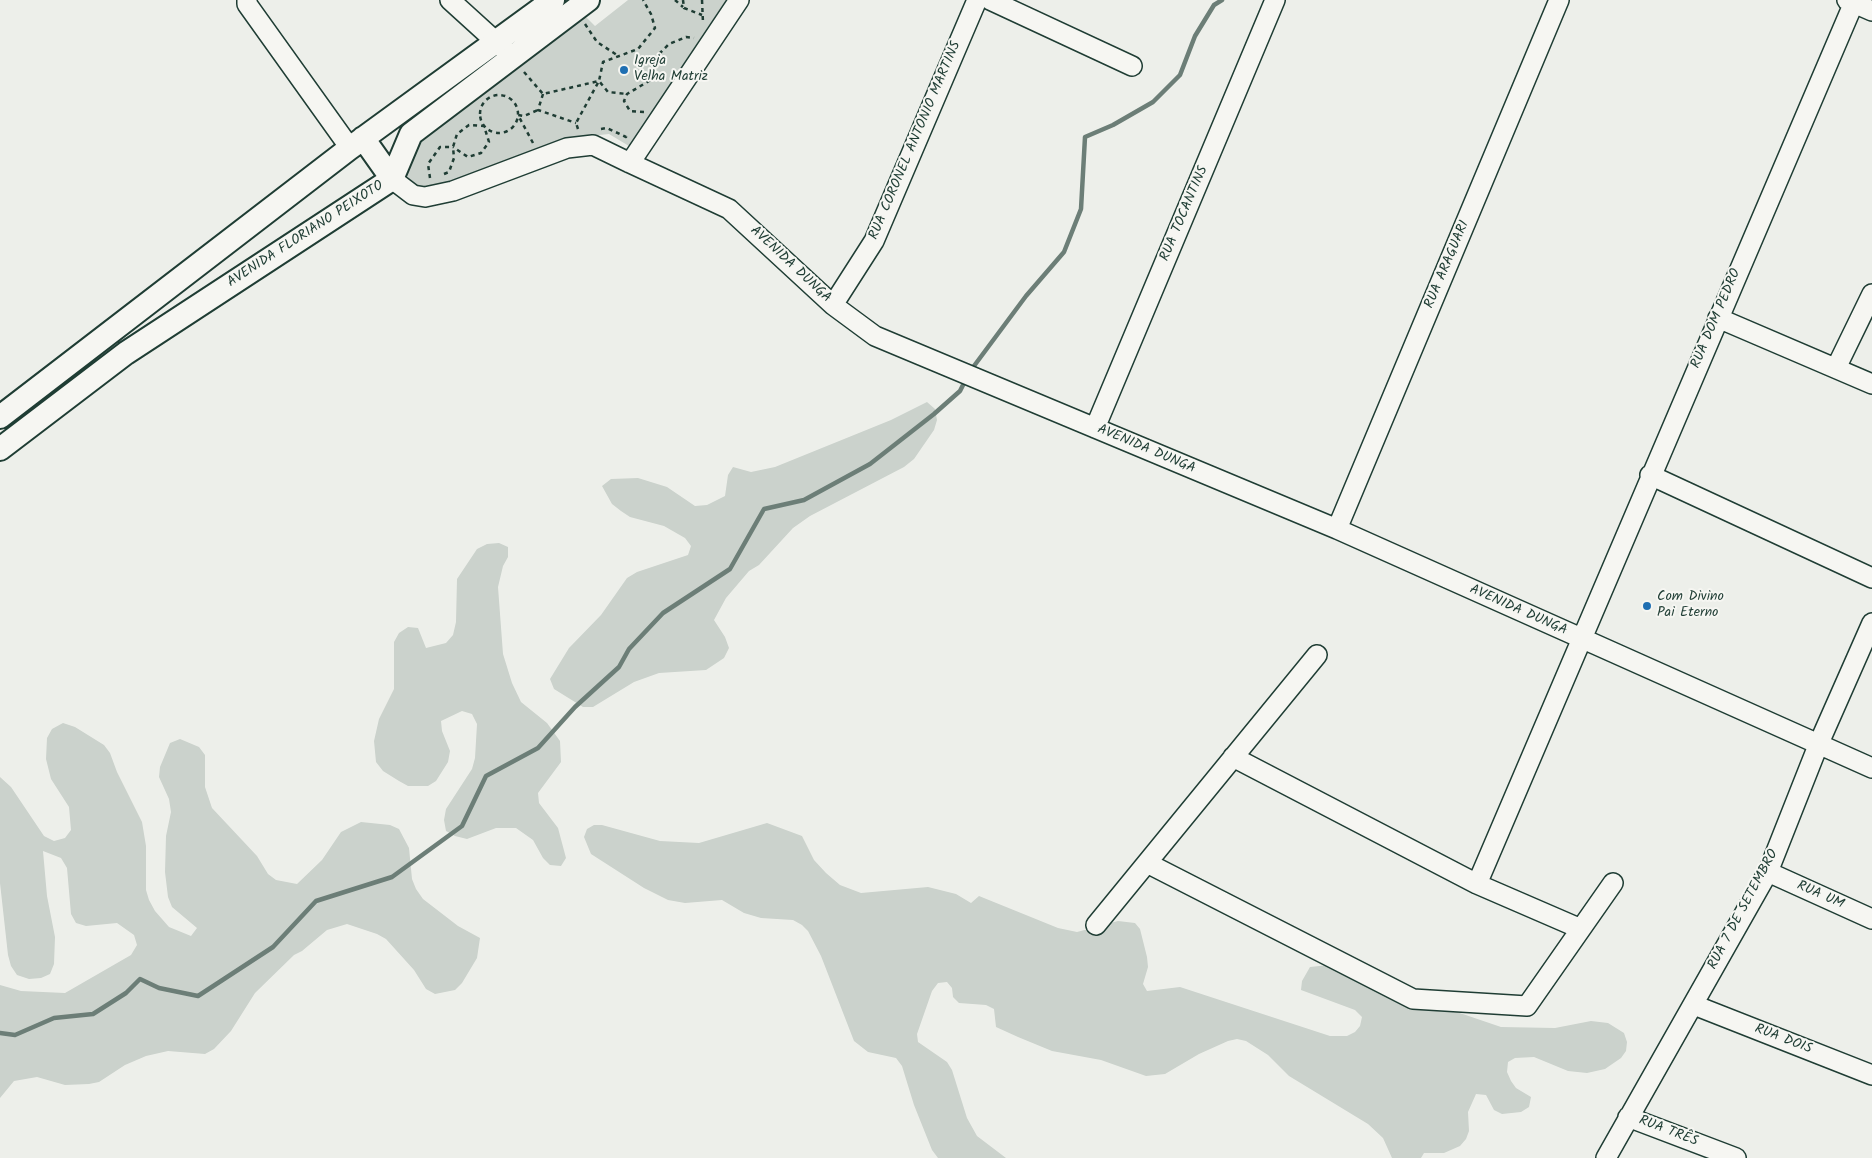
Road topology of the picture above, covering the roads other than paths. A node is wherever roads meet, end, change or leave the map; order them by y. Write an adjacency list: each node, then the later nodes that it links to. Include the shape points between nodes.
1 (247, 0): 14 (street)
2 (450, 0): 12 (street)
3 (553, 0): 12 (street, AVENIDA FLORIANO PEIXOTO)
4 (588, 0): 12 (street, AVENIDA FLORIANO PEIXOTO)
5 (739, 0): 15 (street)
6 (977, 0): 18 (street, RUA CORONEL ANTONIO MARTINS, via 874,241)
7 (990, 0): 13 (street)
8 (1275, 0): 25 (street, RUA TOCANTINS)
9 (1559, 0): 29 (street, RUA ARAGUARI)
10 (1852, 1): 11 (street); 19 (street, RUA DOM PEDRO)
11 (1872, 11)
12 (509, 55): 14 (street, AVENIDA FLORIANO PEIXOTO); 16 (street, AVENIDA FLORIANO PEIXOTO, via 411,134)
13 (1132, 66)
14 (357, 143): 16 (street); 20 (street, AVENIDA FLORIANO PEIXOTO)
15 (630, 164): 16 (street, AVENIDA DUNGA, via 594,145 567,148 453,190 425,197 413,195); 18 (street, AVENIDA DUNGA, via 730,209)
16 (392, 179): 21 (street, AVENIDA FLORIANO PEIXOTO)
17 (1872, 294): 22 (street)
18 (833, 305): 25 (street, AVENIDA DUNGA, via 875,336)
19 (1718, 318): 22 (street); 28 (street, RUA DOM PEDRO)
20 (110, 332): 21 (street); 24 (street, AVENIDA FLORIANO PEIXOTO)
21 (126, 353): 26 (street, AVENIDA FLORIANO PEIXOTO)
22 (1836, 368): 23 (street)
23 (1872, 384)
24 (5, 414): 26 (street)
25 (1095, 428): 29 (street, AVENIDA DUNGA)
26 (25, 429): 27 (street, AVENIDA FLORIANO PEIXOTO)
27 (0, 449)
28 (1650, 476): 30 (street); 32 (street, RUA DOM PEDRO)
29 (1337, 529): 32 (street, AVENIDA DUNGA)
30 (1872, 578)
31 (1872, 623): 34 (street, RUA 7 DE SETEMBRO)
32 (1582, 640): 34 (street, AVENIDA DUNGA); 39 (street, RUA DOM PEDRO)
33 (1317, 655): 35 (street)
34 (1819, 743): 36 (street, AVENIDA DUNGA); 38 (street, RUA 7 DE SETEMBRO)
35 (1233, 757): 37 (street); 39 (street)
36 (1872, 768)
37 (1147, 863): 42 (street); 43 (street, via 1413,1000 1527,1006)
38 (1768, 872): 41 (street, RUA UM); 44 (street, RUA 7 DE SETEMBRO)
39 (1477, 884): 43 (street)
40 (1613, 884): 43 (street)
41 (1872, 919)
42 (1096, 925)
43 (1581, 929)
44 (1694, 1005): 45 (street, RUA DOIS); 46 (street, RUA 7 DE SETEMBRO)
45 (1872, 1075)
46 (1628, 1117): 47 (street, RUA 7 DE SETEMBRO); 48 (street, RUA TRÊS)
47 (1606, 1158)
48 (1736, 1158)

